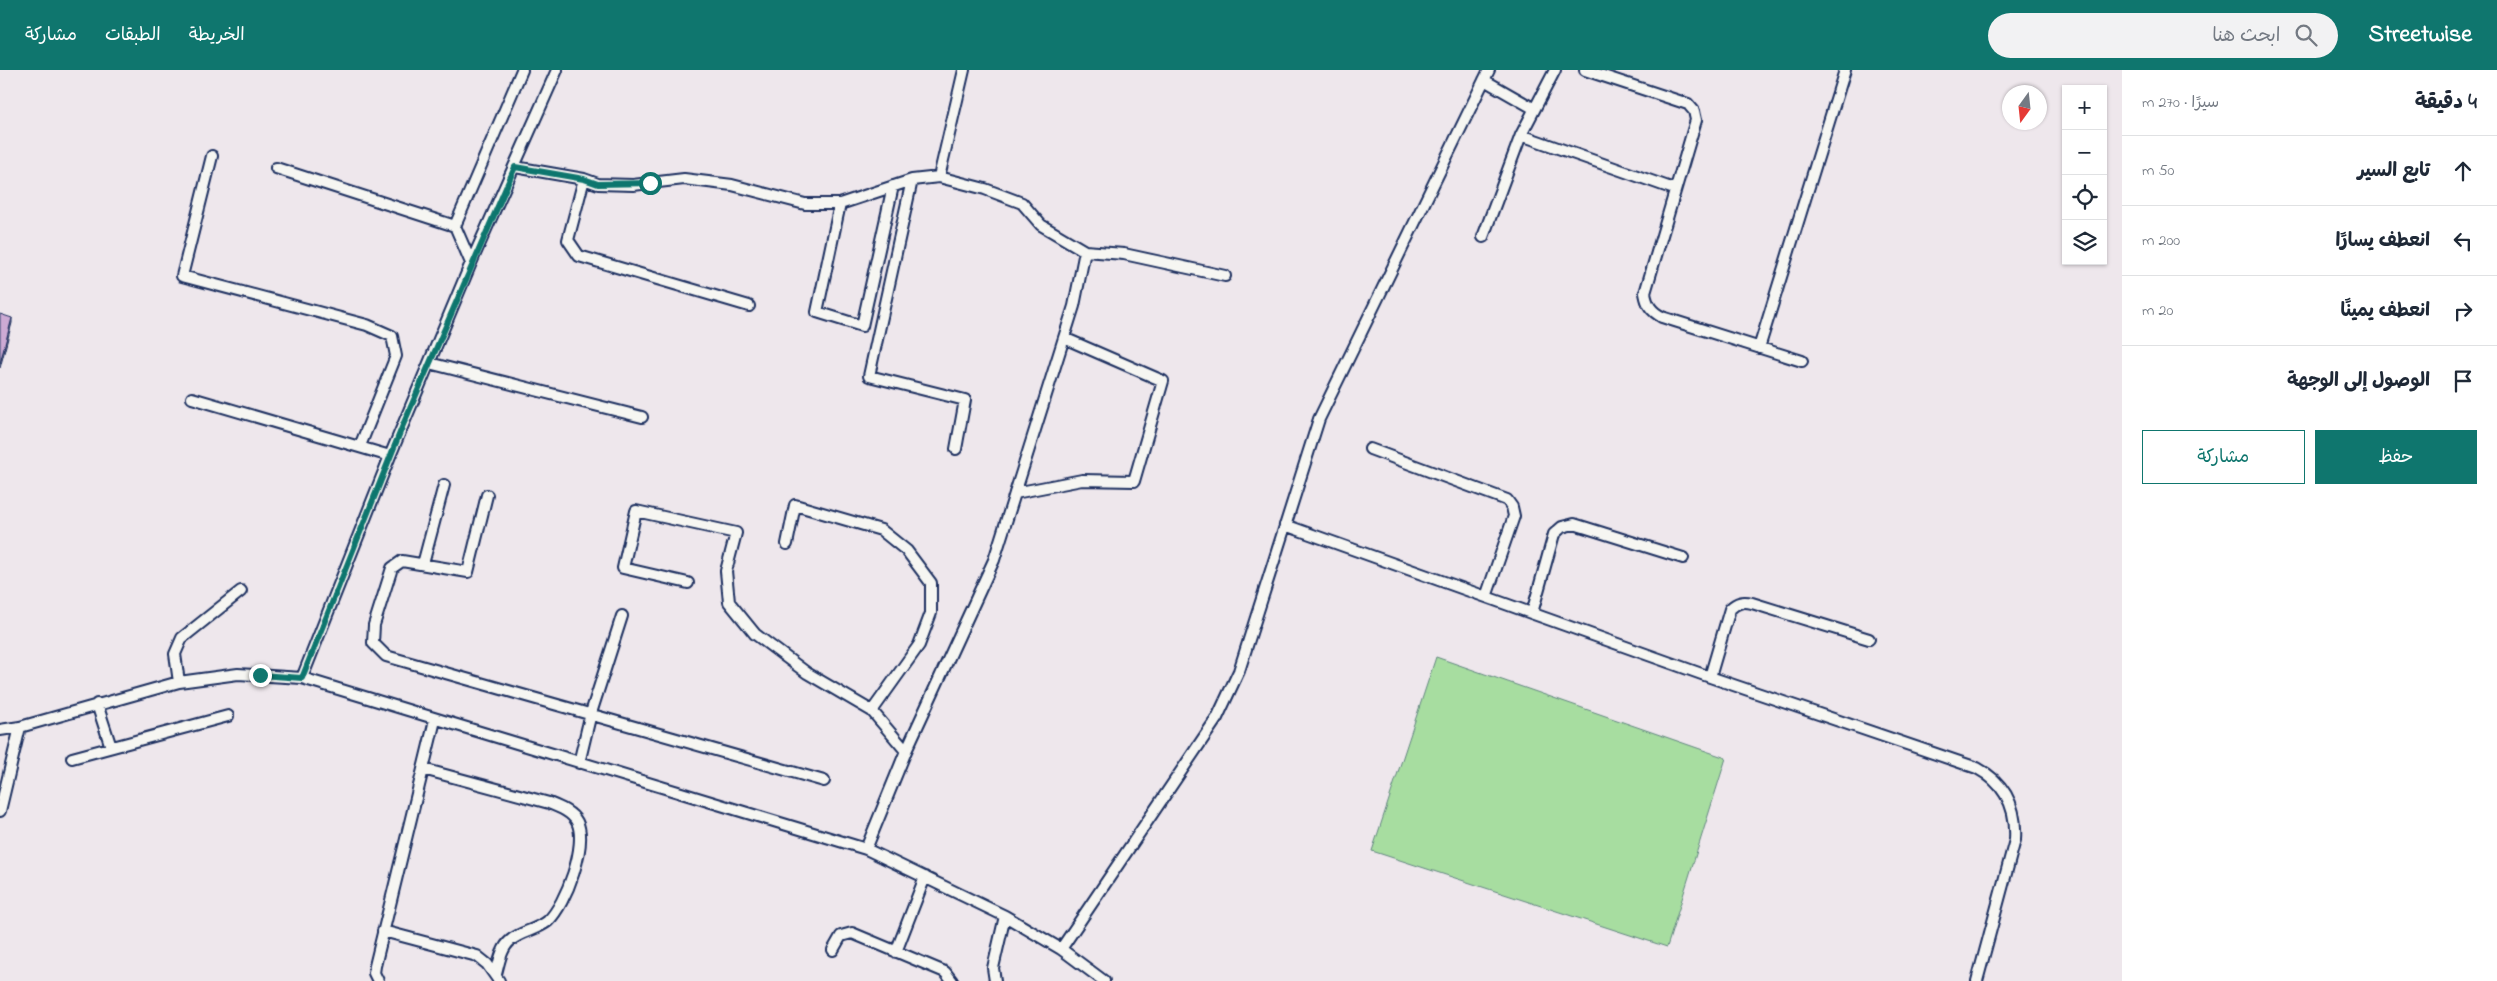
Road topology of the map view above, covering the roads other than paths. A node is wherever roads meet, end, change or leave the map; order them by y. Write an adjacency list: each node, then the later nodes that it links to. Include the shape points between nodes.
1 (522, 70): 20 (lane)
2 (557, 70): 12 (lane)
3 (964, 70): 14 (lane)
4 (1490, 70): 8 (lane)
5 (1554, 70): 9 (lane)
6 (1585, 70): 18 (lane, via 1688,104 1694,111 1696,120)
7 (1845, 70): 27 (lane)
8 (1484, 80): 9 (lane); 39 (lane, via 1319,419)
9 (1533, 108): 10 (lane)
10 (1521, 135): 18 (lane); 21 (lane)
11 (212, 156): 32 (lane, via 182,276 367,326 392,336 396,356)
12 (515, 167): 15 (lane); 23 (lane)
13 (276, 168): 20 (lane)
14 (940, 177): 16 (lane); 22 (lane, via 1022,203 1041,225)
15 (584, 179): 19 (lane, via 598,184 633,185 684,179 732,185 806,204); 25 (lane, via 568,240 579,256)
16 (912, 180): 17 (lane); 33 (lane, via 869,376 965,400)
17 (894, 186): 19 (lane); 19 (lane, via 862,326 817,312)
18 (1674, 189): 27 (lane, via 1647,283 1647,303 1662,317)
19 (840, 204)
20 (455, 226): 23 (lane)
21 (1483, 237)
22 (1085, 251): 24 (lane, via 1124,254); 26 (lane)
23 (472, 263): 29 (lane)
24 (1225, 276)
25 (749, 306)
26 (1064, 338): 37 (lane); 37 (lane, via 1163,381 1134,481 1082,480)
27 (1759, 348): 28 (lane)
28 (1802, 361)
29 (429, 363): 31 (lane); 35 (lane)
30 (192, 398): 32 (lane)
31 (642, 417)
32 (360, 446): 35 (lane)
33 (956, 449)
34 (1370, 449): 45 (lane, via 1507,500 1514,516)
35 (390, 456): 50 (lane)
36 (444, 485): 42 (lane)
37 (1015, 493): 60 (lane, via 994,560)
38 (487, 495): 42 (lane, via 468,572)
39 (1285, 526): 45 (lane); 70 (lane, via 1238,671 1217,718)
40 (787, 544): 53 (lane, via 795,505 881,530 907,552 931,583 931,614 919,645)
41 (1683, 558): 46 (lane, via 1574,524 1562,527 1554,534)
42 (423, 564): 54 (lane, via 402,561 392,568 374,625 373,643 386,656)
43 (688, 583): 53 (lane, via 623,568 636,511 736,533 726,571 729,602 755,634 806,673)
44 (241, 591): 51 (lane, via 182,638 174,654)
45 (1486, 596): 46 (lane)
46 (1532, 613): 49 (lane)
47 (622, 616): 54 (lane)
48 (1869, 639): 49 (lane, via 1744,602 1730,609)
49 (1710, 677): 78 (lane, via 1977,768 1996,781 2014,812 2015,840)
50 (302, 678): 51 (lane, via 238,674); 56 (lane)
51 (179, 682): 52 (lane)
52 (97, 704): 57 (lane); 59 (lane)
53 (872, 711): 60 (lane)
54 (591, 713): 62 (lane); 64 (lane)
55 (228, 716): 59 (lane)
56 (435, 720): 62 (lane); 63 (lane)
57 (20, 727): 58 (lane); 65 (lane)
58 (0, 730)
59 (111, 747): 61 (lane)
60 (906, 751): 66 (lane)
61 (72, 758)
62 (579, 763): 66 (lane)
63 (423, 769): 69 (lane); 73 (lane, via 564,809 576,821 582,837 561,903 548,921 511,940 504,948)
64 (824, 781)
65 (0, 811)
66 (866, 849): 67 (lane)
67 (925, 877): 68 (lane); 72 (lane)
68 (1005, 916): 70 (lane); 76 (lane, via 993,968)
69 (383, 931): 73 (lane, via 477,956); 74 (lane, via 374,973)
70 (1061, 949): 77 (lane)
71 (833, 950): 72 (lane, via 841,936 852,933)
72 (896, 952): 75 (lane, via 945,972)
73 (497, 978)
74 (378, 981)
75 (952, 981)
76 (995, 981)
77 (1104, 981)
78 (1977, 981)

